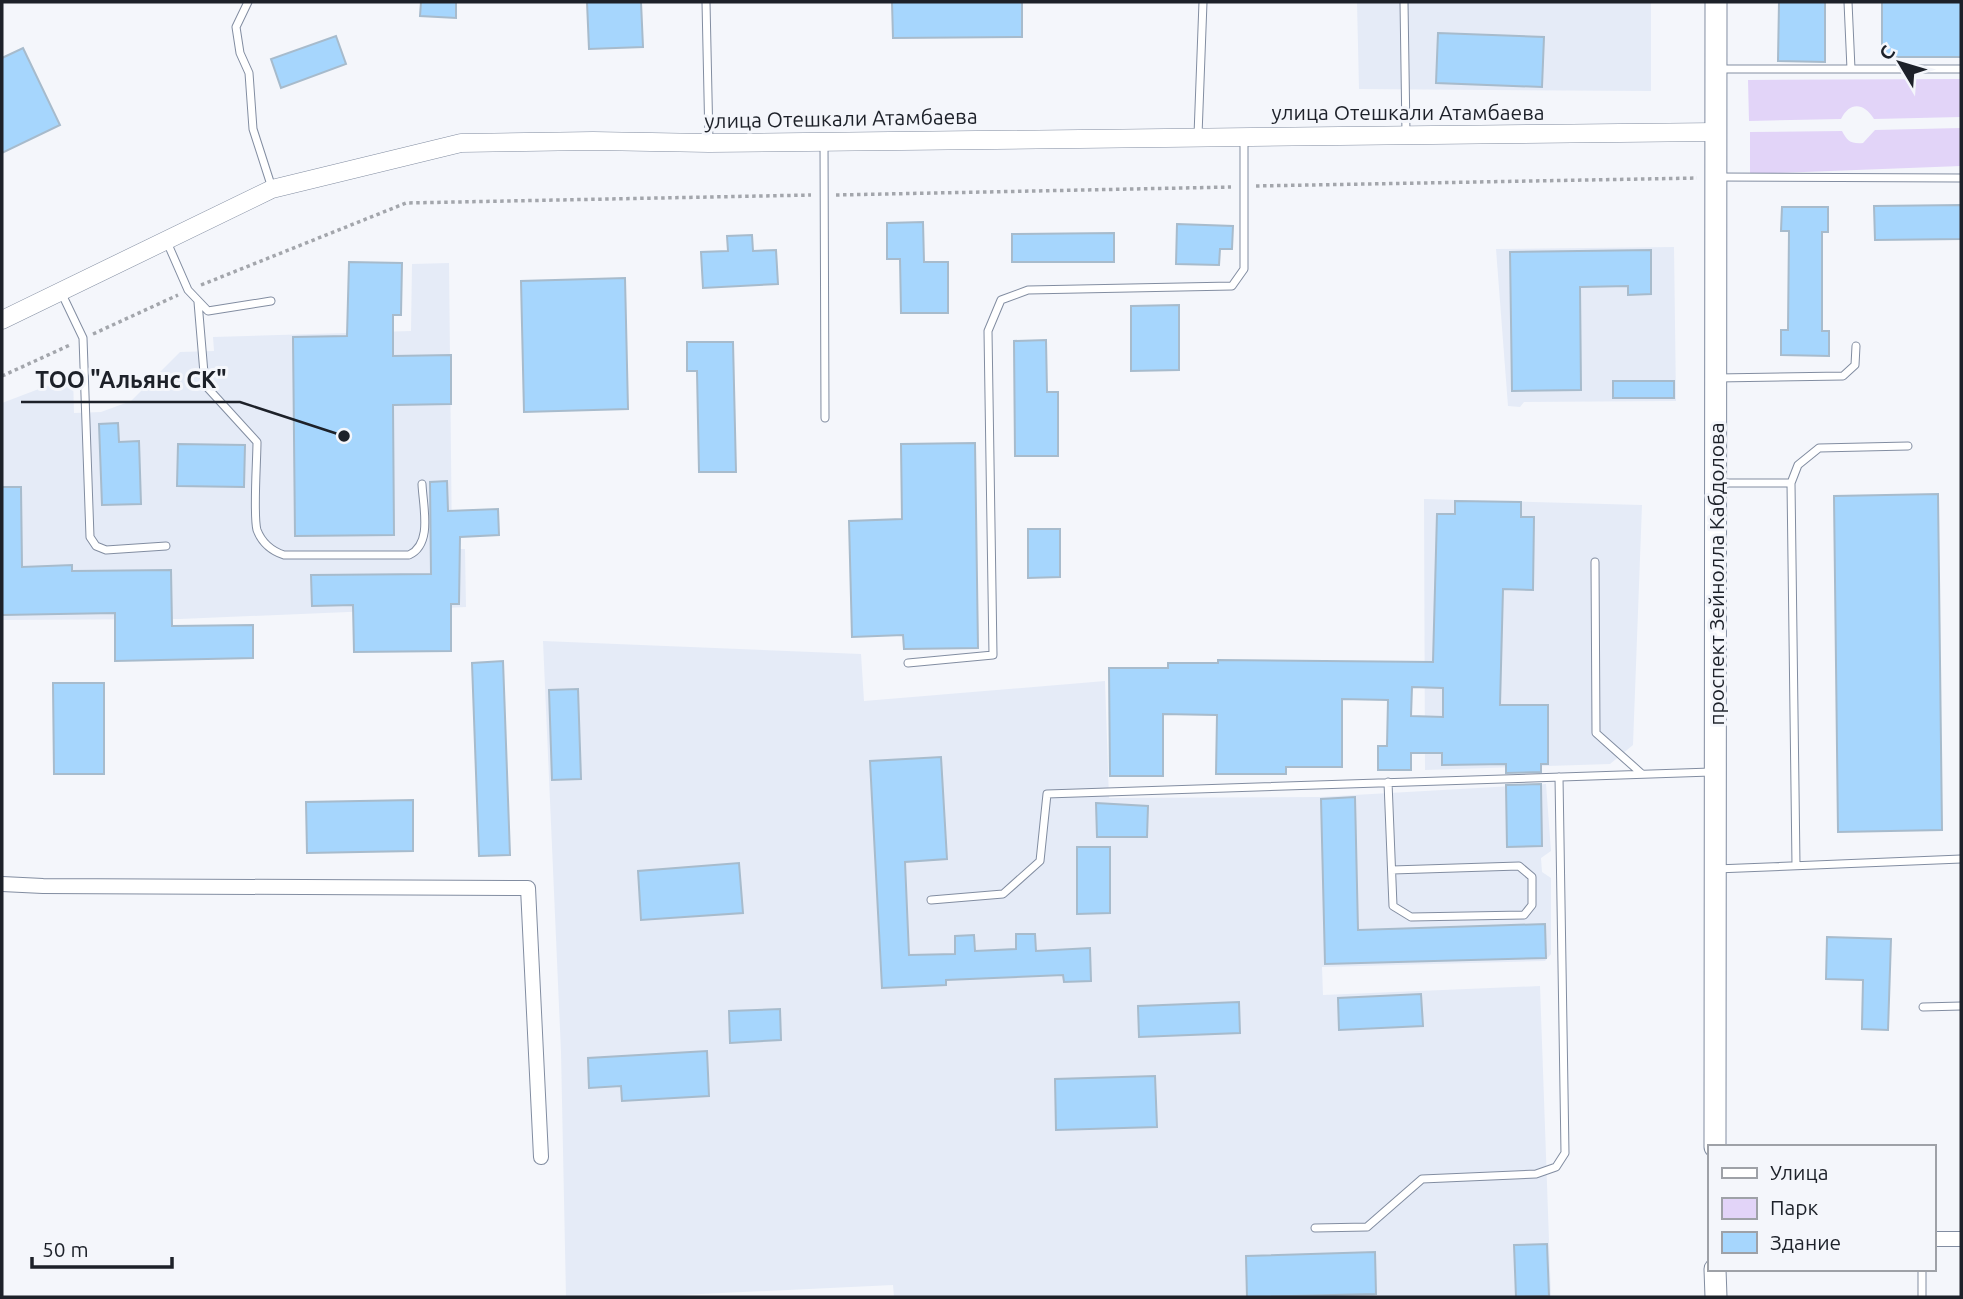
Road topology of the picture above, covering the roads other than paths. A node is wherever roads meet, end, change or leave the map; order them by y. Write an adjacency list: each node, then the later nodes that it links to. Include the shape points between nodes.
1 (248, 2): 18 (lane, via 236,27 248,73 253,129)
2 (706, 2): 15 (lane)
3 (1203, 2): 12 (lane)
4 (1404, 2): 11 (lane)
5 (1716, 2): 7 (main road, проспект Зейнолла Кабдолова)
6 (1848, 2): 8 (lane)
7 (1716, 69): 8 (lane); 10 (main road, проспект Зейнолла Кабдолова)
8 (1851, 69): 9 (lane)
9 (1961, 69)
10 (1716, 132): 11 (street, улица Отешкали Атамбаева); 16 (main road, проспект Зейнолла Кабдолова)
11 (1406, 135): 13 (street, улица Отешкали Атамбаева)
12 (1198, 136): 13 (street, улица Отешкали Атамбаева); 14 (street, улица Отешкали Атамбаева)
13 (1244, 136): 33 (lane, via 1244,269 1232,286 1028,290 1001,300 988,331 993,655)
14 (824, 141): 15 (street, улица Отешкали Атамбаева); 26 (lane)
15 (709, 143): 18 (street, улица Отешкали Атамбаева, via 461,143)
16 (1716, 177): 17 (lane); 25 (main road, проспект Зейнолла Кабдолова)
17 (1961, 178)
18 (272, 189): 19 (street, улица Отешкали Атамбаева)
19 (167, 241): 20 (street, улица Отешкали Атамбаева); 22 (lane)
20 (60, 292): 23 (street, улица Отешкали Атамбаева); 31 (lane, via 83,338 90,537 106,550)
21 (271, 301): 22 (lane, via 208,311)
22 (198, 302): 30 (lane, via 205,385 257,442 256,528 273,551 284,555 409,555 418,551 424,539)
23 (2, 320)
24 (1856, 346): 25 (lane, via 1855,365 1843,376)
25 (1716, 378): 28 (main road, проспект Зейнолла Кабдолова)
26 (825, 418)
27 (1908, 446): 29 (lane, via 1819,448 1798,465)
28 (1716, 483): 29 (lane); 34 (main road, проспект Зейнолла Кабдолова)
29 (1791, 483): 39 (lane)
30 (422, 484)
31 (166, 546)
32 (1595, 562): 35 (lane, via 1596,733)
33 (908, 663)
34 (1716, 772): 35 (lane); 40 (main road, проспект Зейнолла Кабдолова)
35 (1642, 774): 36 (lane)
36 (1559, 777): 37 (lane); 48 (lane, via 1565,1153 1556,1167 1536,1174 1422,1179 1367,1227)
37 (1388, 782): 41 (lane); 43 (lane, via 1047,793 1040,861 1003,894)
38 (1961, 859): 39 (lane)
39 (1796, 865): 40 (lane)
40 (1716, 869): 46 (main road, проспект Зейнолла Кабдолова)
41 (1392, 870): 41 (lane, via 1393,906 1411,917 1524,915 1531,905 1532,877 1519,866)
42 (2, 884): 47 (street, via 528,888)
43 (931, 900)
44 (1961, 1006): 45 (lane)
45 (1923, 1007)
46 (1715, 1145)
47 (541, 1157)
48 (1315, 1228)
49 (1961, 1239): 50 (street)
50 (1935, 1240)
51 (1715, 1271): 53 (main road)
52 (1922, 1271): 54 (lane)
53 (1716, 1297)
54 (1922, 1297)

